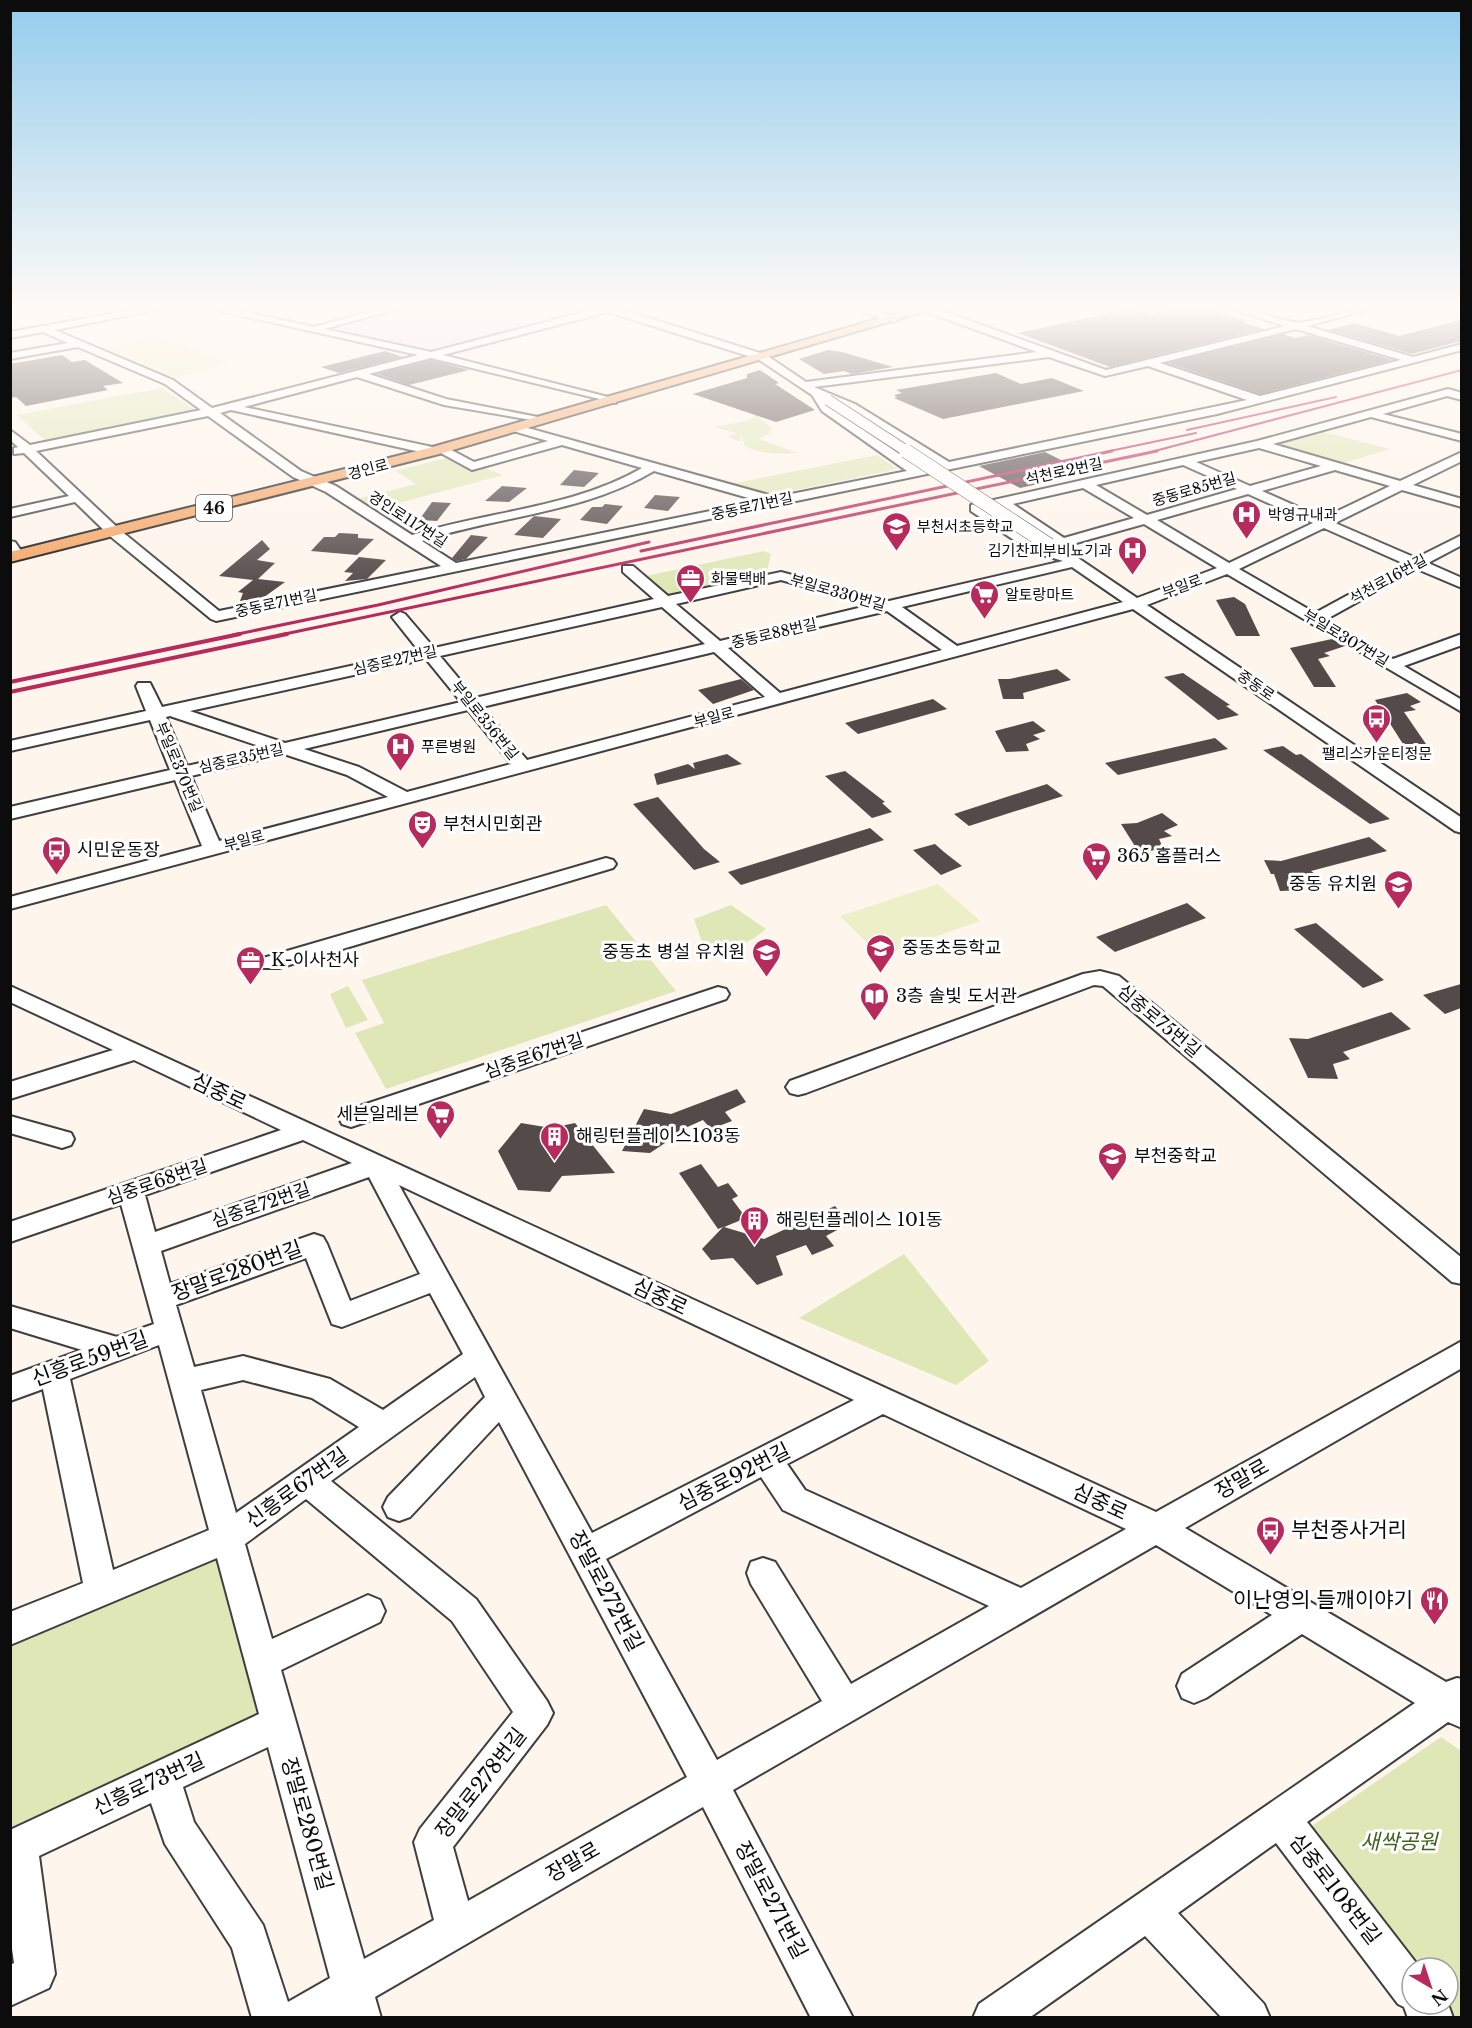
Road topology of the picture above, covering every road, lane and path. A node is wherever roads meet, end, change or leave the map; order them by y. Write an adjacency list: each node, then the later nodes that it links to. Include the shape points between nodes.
1 (197, 403): 11 (street, 경인로117번길)
2 (247, 403): 10 (street)
3 (447, 403): 13 (street)
4 (606, 403): 13 (main road, 경인로 / 46)
5 (821, 403): 27 (street)
6 (832, 403): 42 (street, bridge)
7 (845, 403): 24 (street)
8 (1254, 403): 24 (street, 중동로71번길)
9 (1414, 403): 12 (street, 석천로2번길)
10 (230, 407): 11 (street); 20 (street)
11 (210, 412): 19 (street); 28 (street, 경인로117번길)
12 (1374, 415): 16 (street); 18 (street, 석천로2번길)
13 (544, 421): 14 (main road, 경인로 / 46)
14 (517, 429): 17 (street); 20 (main road, 경인로 / 46)
15 (10, 433): 19 (street)
16 (1461, 438)
17 (561, 441): 20 (street, via 472,466); 26 (street)
18 (1259, 444): 23 (street, 석천로2번길); 25 (street)
19 (28, 449): 21 (street); 32 (street)
20 (438, 450): 28 (main road, 경인로 / 46)
21 (10, 453)
22 (1461, 456): 30 (street, 부일로)
23 (1184, 461): 29 (street, 석천로2번길); 31 (street)
24 (947, 466): 27 (street, 중동로71번길)
25 (1334, 466): 30 (street); 31 (street, 중동로85번길)
26 (652, 467): 33 (street); 41 (street, via 629,482 568,501 455,525)
27 (917, 472): 33 (street, 중동로71번길)
28 (313, 483): 39 (main road, 경인로 / 46); 41 (street, 경인로117번길, via 331,489)
29 (1086, 484): 34 (street, 석천로2번길); 37 (street, 부일로307번길)
30 (1402, 486): 35 (street); 38 (street, 부일로)
31 (1249, 490): 37 (street, 중동로85번길); 38 (street)
32 (77, 498): 36 (street); 39 (street)
33 (775, 501): 45 (street, 중동로71번길)
34 (1002, 502): 42 (street); 42 (street, 석천로2번길, via 976,508 1035,548)
35 (1461, 503)
36 (10, 513)
37 (1146, 519): 42 (street, 중동로85번길); 46 (street, 부일로307번길)
38 (1326, 524): 44 (street); 46 (street, 부일로)
39 (114, 533): 43 (main road, 경인로 / 46); 45 (street, 중동로71번길, via 216,616)
40 (1461, 538): 44 (street, 석천로16번길)
41 (411, 540): 45 (street, 경인로117번길)
42 (1063, 551): 51 (street, 중동로); 52 (street, 중동로88번길)
43 (13, 552)
44 (1416, 564): 49 (street); 54 (street, 석천로16번길)
45 (453, 567)
46 (1230, 568): 51 (street, 부일로); 54 (street, 부일로307번길)
47 (628, 569): 50 (street)
48 (780, 577): 50 (street, 심중로27번길); 52 (street, 부일로330번길)
49 (1461, 584)
50 (665, 601): 56 (street); 58 (street, 심중로27번길)
51 (1137, 603): 57 (street, 부일로); 71 (street, 중동로)
52 (890, 606): 56 (street, 중동로88번길); 57 (street, 부일로330번길)
53 (400, 617): 58 (street, 부일로356번길)
54 (1315, 620): 59 (street, 부일로307번길)
55 (1461, 639): 59 (street)
56 (718, 646): 61 (street); 62 (street, 중동로88번길)
57 (954, 651): 61 (street, 부일로)
58 (430, 652): 62 (street, 부일로356번길); 64 (street, 심중로27번길)
59 (1392, 665): 63 (street, 부일로307번길)
60 (144, 686): 64 (street, 부일로370번길)
61 (778, 700): 67 (street, 부일로)
62 (472, 704): 66 (street, 심중로35번길); 67 (street, 부일로356번길)
63 (1461, 707)
64 (164, 712): 65 (street, 심중로27번길); 66 (street); 68 (street, 부일로370번길)
65 (10, 746)
66 (283, 748): 68 (street, 심중로35번길); 69 (street, via 353,771)
67 (523, 767): 69 (street, 부일로)
68 (180, 772): 70 (street, 심중로35번길); 72 (street, 부일로370번길)
69 (405, 798): 72 (street, 부일로)
70 (10, 813)
71 (1461, 827)
72 (213, 849): 74 (street, 부일로)
73 (606, 864): 75 (street)
74 (10, 903)
75 (271, 963)
76 (10, 993): 78 (street, 심중로)
77 (718, 994): 81 (street, 심중로67번길)
78 (134, 1052): 79 (street); 83 (street, 심중로)
79 (15, 1086)
80 (798, 1087): 89 (street, 심중로75번길, via 1100,978 1111,981)
81 (351, 1118)
82 (10, 1124): 84 (street)
83 (303, 1131): 85 (street, 심중로); 86 (street, 심중로68번길)
84 (62, 1139)
85 (375, 1165): 88 (street, 심중로72번길); 90 (street, 장말로272번길); 101 (street, 심중로)
86 (131, 1192): 87 (street, 심중로68번길); 88 (street, 장말로280번길)
87 (10, 1232)
88 (146, 1246): 91 (street, 장말로280번길)
89 (1461, 1274)
90 (436, 1279): 91 (street, 장말로280번길, via 342,1316 314,1244); 96 (street, 장말로272번길)
91 (161, 1299): 93 (street, 장말로280번길)
92 (10, 1317): 94 (street)
93 (169, 1330): 94 (street, 신흥로59번길); 98 (street, 장말로280번길)
94 (118, 1349): 97 (street, 신흥로59번길)
95 (1461, 1353): 106 (street, 장말로)
96 (479, 1358): 100 (street, 장말로272번길); 102 (street, 신흥로67번길)
97 (54, 1372): 99 (street, 신흥로59번길); 110 (street)
98 (184, 1382): 102 (street, via 243,1368 321,1388); 107 (street, 장말로280번길)
99 (10, 1389)
100 (502, 1399): 105 (street); 108 (street, 장말로272번길)
101 (882, 1400): 103 (street, 심중로92번길); 106 (street, 심중로)
102 (384, 1426): 104 (street, 신흥로67번길)
103 (767, 1460): 108 (street, 심중로92번길); 111 (street, via 794,1500)
104 (307, 1481): 107 (street, 신흥로67번길); 125 (street, 장말로278번길, via 464,1610 535,1713 433,1842)
105 (399, 1507)
106 (1157, 1528): 111 (street, 장말로); 113 (street, 심중로)
107 (227, 1538): 110 (street, 신흥로67번길); 115 (street, 장말로280번길)
108 (585, 1553): 121 (street, 장말로272번길)
109 (763, 1573): 118 (street)
110 (101, 1591): 114 (street, 신흥로67번길)
111 (1022, 1605): 118 (street, 장말로)
112 (368, 1611): 115 (street)
113 (1301, 1615): 116 (street); 117 (street, 심중로)
114 (10, 1629)
115 (262, 1661): 119 (street, 장말로280번길)
116 (1194, 1686)
117 (1457, 1701): 122 (street, 심중로108번길)
118 (845, 1706): 121 (street, 장말로)
119 (279, 1723): 120 (street, 신흥로73번길); 128 (street, 장말로280번길)
120 (162, 1778): 123 (street, 신흥로73번길); 129 (street, via 177,1831 249,1939)
121 (710, 1783): 125 (street, 장말로); 131 (street, 장말로271번길)
122 (1280, 1818): 124 (street, 심중로108번길); 126 (street, 심중로108번길)
123 (15, 1848): 127 (street, 신흥로73번길, via 35,1974)
124 (1148, 1910): 132 (street, 심중로108번길); 133 (street)
125 (456, 1929): 128 (street, 장말로)
126 (1400, 1974)
127 (10, 1986)
128 (357, 2003): 130 (street, 장말로)
129 (273, 2018)
130 (300, 2018)
131 (833, 2018)
132 (993, 2018)
133 (1250, 2018)

